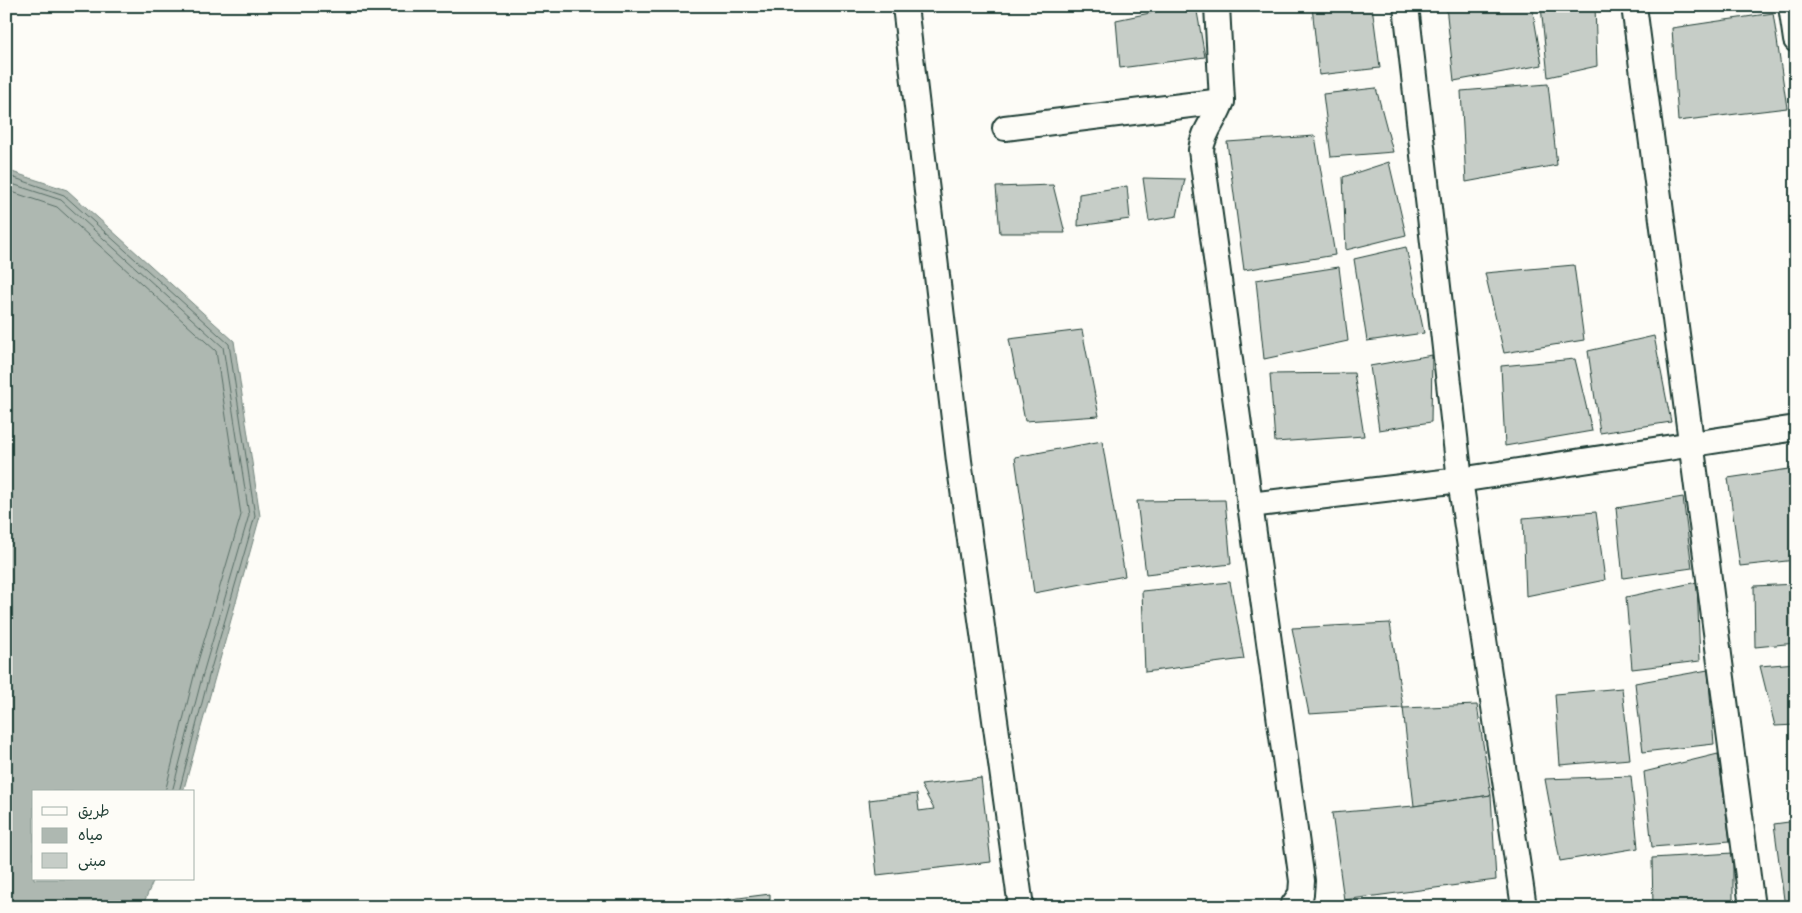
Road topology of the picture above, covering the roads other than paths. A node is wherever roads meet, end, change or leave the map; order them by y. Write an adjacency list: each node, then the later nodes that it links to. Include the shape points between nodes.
1 (905, 6): 13 (street, via 959,461)
2 (1217, 6): 7 (street)
3 (1406, 6): 11 (street)
4 (1634, 6): 10 (street)
5 (1791, 6): 6 (street)
6 (1796, 40)
7 (1222, 101): 8 (street); 12 (street, via 1206,129 1201,150)
8 (1006, 128)
9 (1796, 428): 10 (street)
10 (1691, 444): 11 (street); 16 (street)
11 (1460, 480): 12 (street); 15 (street)
12 (1250, 505): 14 (street, via 1302,881 1301,894)
13 (1021, 907)
14 (1292, 907)
15 (1524, 907)
16 (1752, 907)

